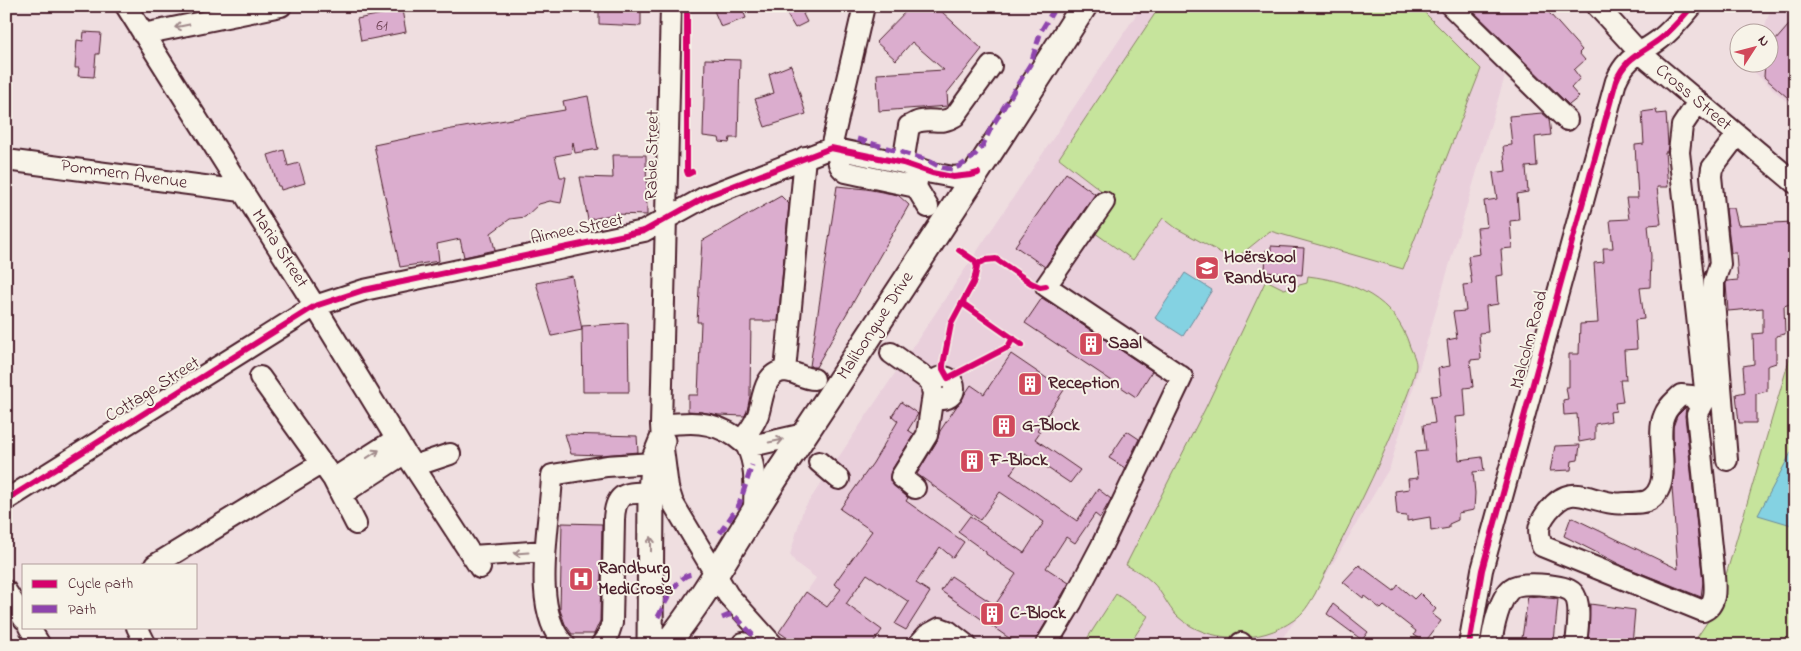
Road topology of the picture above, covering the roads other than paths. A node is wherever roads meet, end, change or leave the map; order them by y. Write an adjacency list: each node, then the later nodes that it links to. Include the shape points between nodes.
1 (126, 6): 10 (street, Maria Street)
2 (281, 6): 10 (street, one-way to 10)
3 (671, 6): 26 (street, Rabie Street)
4 (864, 6): 16 (street)
5 (1084, 6): 20 (main road, Malibongwe Drive)
6 (1095, 6): 49 (main road, Malibongwe Drive, via 819,426 764,520)
7 (1451, 6): 14 (street)
8 (1597, 6): 11 (street, Cross Street)
9 (1692, 6): 11 (street, Malcolm Road, via 1668,33)
10 (143, 34): 22 (street, Maria Street)
11 (1639, 52): 13 (street, Cross Street); 65 (street, Malcolm Road, via 1624,66 1616,81 1482,570)
12 (991, 66): 19 (street, via 955,116 938,122 921,120 909,126)
13 (1698, 102): 15 (street, Cross Street); 32 (street, via 1682,126 1680,152 1705,389)
14 (1567, 120)
15 (1737, 135): 21 (street, Cross Street); 38 (street, via 1712,168 1710,176 1720,264 1714,282)
16 (834, 148): 17 (street, Aimee Street); 19 (street); 19 (street, via 839,167 846,172)
17 (805, 157): 26 (street, Aimee Street, via 696,201); 29 (street)
18 (6, 160): 22 (street, Pommern Avenue)
19 (917, 173): 20 (street, via 953,176); 24 (street); 25 (street, via 947,190)
20 (978, 173): 25 (main road, Malibongwe Drive)
21 (1795, 182)
22 (242, 191): 27 (street, Maria Street)
23 (1104, 202): 64 (street, via 1046,286 1182,377 1102,545)
24 (928, 207)
25 (954, 208): 33 (main road, Malibongwe Drive)
26 (667, 219): 27 (street, Aimee Street, via 632,234 364,290); 34 (street, Rabie Street)
27 (315, 306): 36 (street, Maria Street); 44 (street, Cottage Street)
28 (891, 353): 42 (street, via 933,388 927,434 901,477)
29 (786, 371): 31 (street); 35 (street, via 777,373 764,387 757,416)
30 (260, 377): 40 (street)
31 (814, 379)
32 (1701, 408): 32 (street, via 1698,414 1715,593 1708,608 1703,611 1542,546 1538,526 1551,507 1564,497 1576,494 1612,503 1636,503 1647,501 1658,492 1662,483 1664,416 1681,395 1692,396)
33 (804, 434): 35 (street, one-way to 33); 45 (main road, Malibongwe Drive)
34 (659, 443): 35 (street, via 687,423 711,424); 43 (main road); 47 (street, via 607,466 552,475); 49 (street, Rabie Street, via 672,503)
35 (743, 443): 45 (street, via 755,480)
36 (405, 453): 37 (street); 40 (street); 47 (street, Maria Street, one-way to 36, via 476,562)
37 (450, 454)
38 (1727, 460)
39 (819, 462): 41 (street)
40 (332, 479): 46 (street); 48 (street)
41 (839, 479)
42 (915, 488)
43 (651, 493): 57 (street, via 627,494 616,503 612,623); 58 (main road, one-way to 43)
44 (6, 500)
45 (754, 512): 49 (main road, Malibongwe Drive)
46 (356, 524)
47 (545, 551): 56 (street, via 548,612 557,636)
48 (158, 564)
49 (719, 579): 59 (main road, Malibongwe Drive); 60 (main road, Malibongwe Drive, via 704,615); 61 (street, Rabie Street, via 735,604)
50 (6, 591): 51 (street)
51 (22, 616)
52 (30, 628): 54 (street)
53 (138, 628): 55 (street)
54 (40, 645)
55 (146, 645)
56 (565, 645)
57 (601, 645)
58 (650, 645)
59 (666, 645)
60 (682, 645)
61 (773, 645)
62 (918, 645): 63 (street, via 940,628)
63 (966, 645)
64 (1046, 645)
65 (1469, 645)
66 (1491, 645): 67 (street, via 1498,611 1512,588 1522,584 1572,592 1578,601)
67 (1576, 645)

